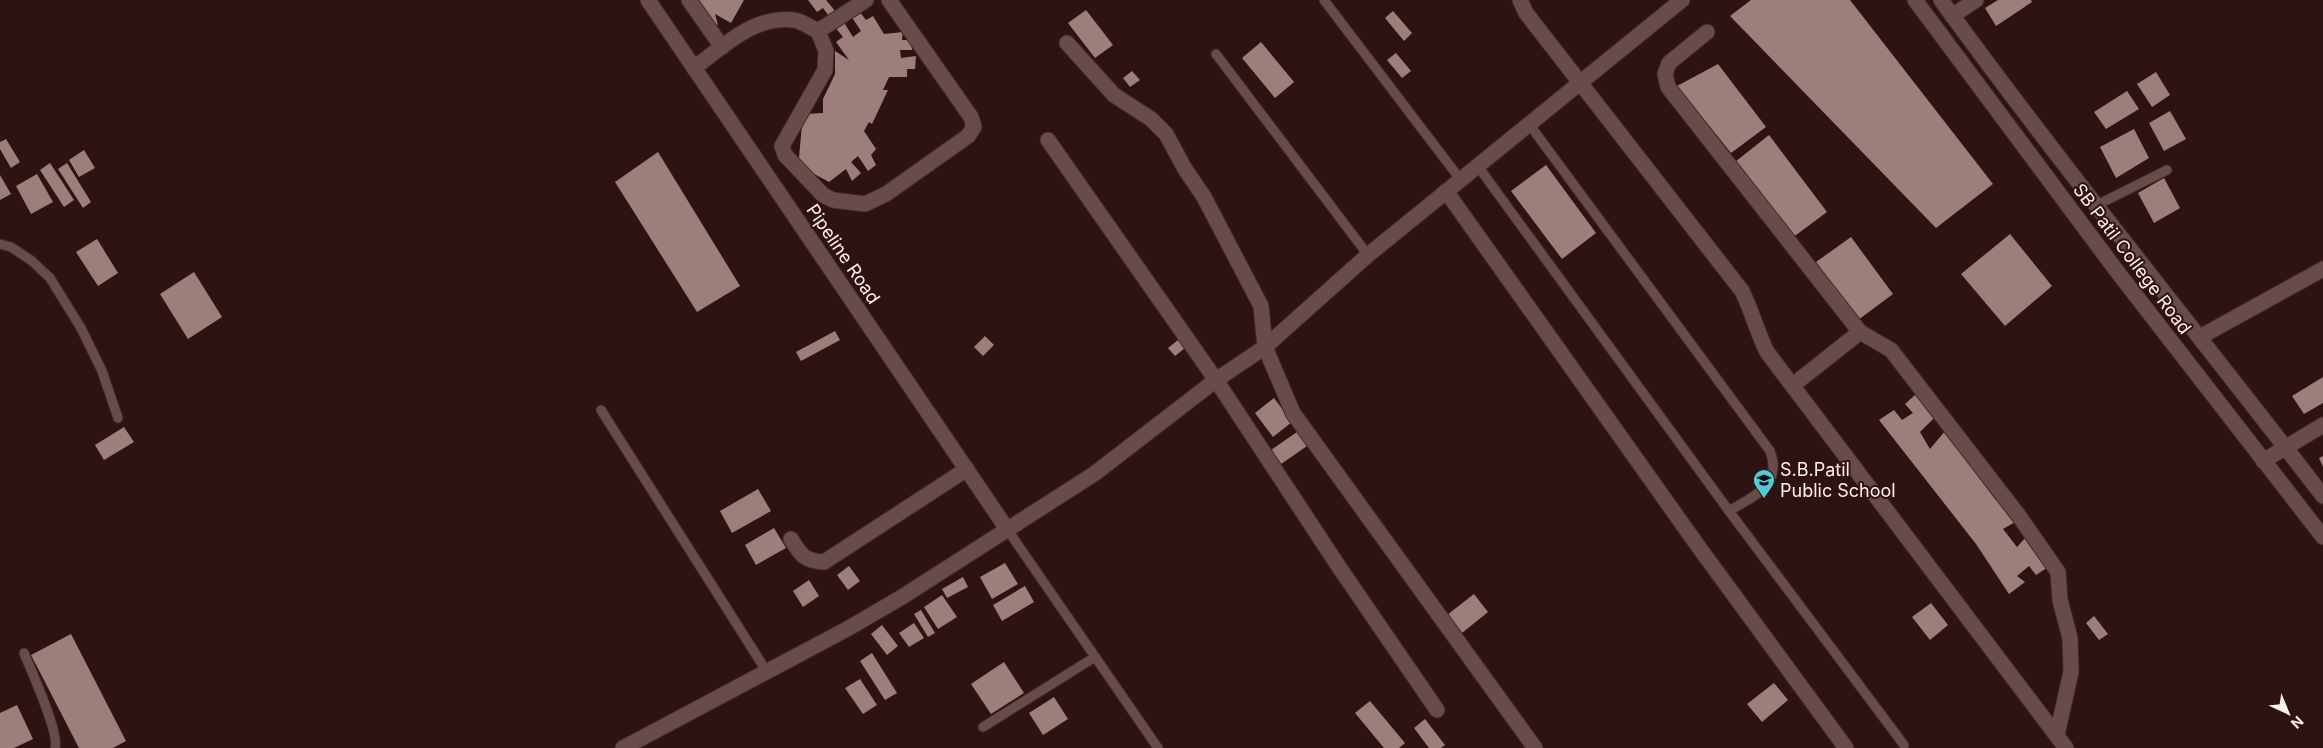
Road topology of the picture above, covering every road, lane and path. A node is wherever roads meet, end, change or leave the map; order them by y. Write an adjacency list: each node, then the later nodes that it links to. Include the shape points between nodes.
1 (648, 0): 17 (street, Pipeline Road)
2 (689, 0): 15 (street)
3 (866, 0): 12 (street)
4 (889, 0): 12 (street, via 971,117 974,127 968,136 886,194 865,204 833,200 822,195 785,155 782,146 825,70 826,51)
5 (1324, 0): 23 (lane)
6 (1520, 0): 18 (street, via 1526,13)
7 (1682, 0): 18 (street)
8 (1915, 0): 38 (street, SB Patil College Road, via 2116,270)
9 (1941, 0): 11 (street, SB Patil College Road)
10 (1976, 0): 11 (street)
11 (1952, 16): 25 (street, SB Patil College Road)
12 (818, 31): 15 (street, via 795,20 767,20)
13 (1707, 32): 29 (street, via 1669,63 1665,74 1668,87)
14 (1066, 43): 31 (street, via 1114,94 1151,119 1166,134 1204,197 1261,306)
15 (722, 47): 17 (street)
16 (1216, 54): 27 (lane)
17 (694, 68): 39 (street, Pipeline Road)
18 (1580, 82): 19 (street); 33 (street, via 1742,291 1767,352)
19 (1529, 124): 21 (street); 41 (lane, via 1770,451 1775,464 1773,477 1764,488)
20 (1048, 140): 32 (street)
21 (1477, 165): 23 (street); 41 (lane)
22 (2167, 170): 25 (lane)
23 (1460, 179): 24 (street)
24 (1446, 191): 27 (street); 56 (street)
25 (2097, 205): 30 (street, SB Patil College Road)
26 (0, 244): 35 (lane, via 32,261 50,278 81,328 102,371)
27 (1368, 255): 31 (street)
28 (2323, 269): 30 (street)
29 (1860, 332): 33 (street); 50 (street, via 1890,350 2019,516 2058,572 2060,600 2070,638 2071,672)
30 (2200, 336): 37 (street, SB Patil College Road)
31 (1265, 347): 32 (street); 55 (street, via 1293,413)
32 (1216, 380): 42 (street, via 1094,474); 48 (street)
33 (1792, 385): 50 (street)
34 (601, 410): 47 (lane)
35 (118, 418)
36 (2323, 425): 37 (street)
37 (2285, 446): 38 (street); 40 (street, SB Patil College Road)
38 (2264, 461): 43 (street, SB Patil College Road)
39 (967, 470): 42 (street, Pipeline Road); 44 (street, via 824,562 811,561 802,555)
40 (2323, 496)
41 (1729, 511): 51 (lane)
42 (1007, 529): 46 (lane); 47 (street, via 902,597)
43 (2323, 538)
44 (792, 539)
45 (24, 653): 52 (lane, via 54,729)
46 (1095, 657): 49 (lane); 54 (lane)
47 (767, 672): 53 (street)
48 (1437, 710)
49 (984, 727)
50 (2057, 735): 57 (street)
51 (1904, 745)
52 (55, 748)
53 (623, 748)
54 (1158, 748)
55 (1535, 748)
56 (1846, 748)
57 (2066, 748)

